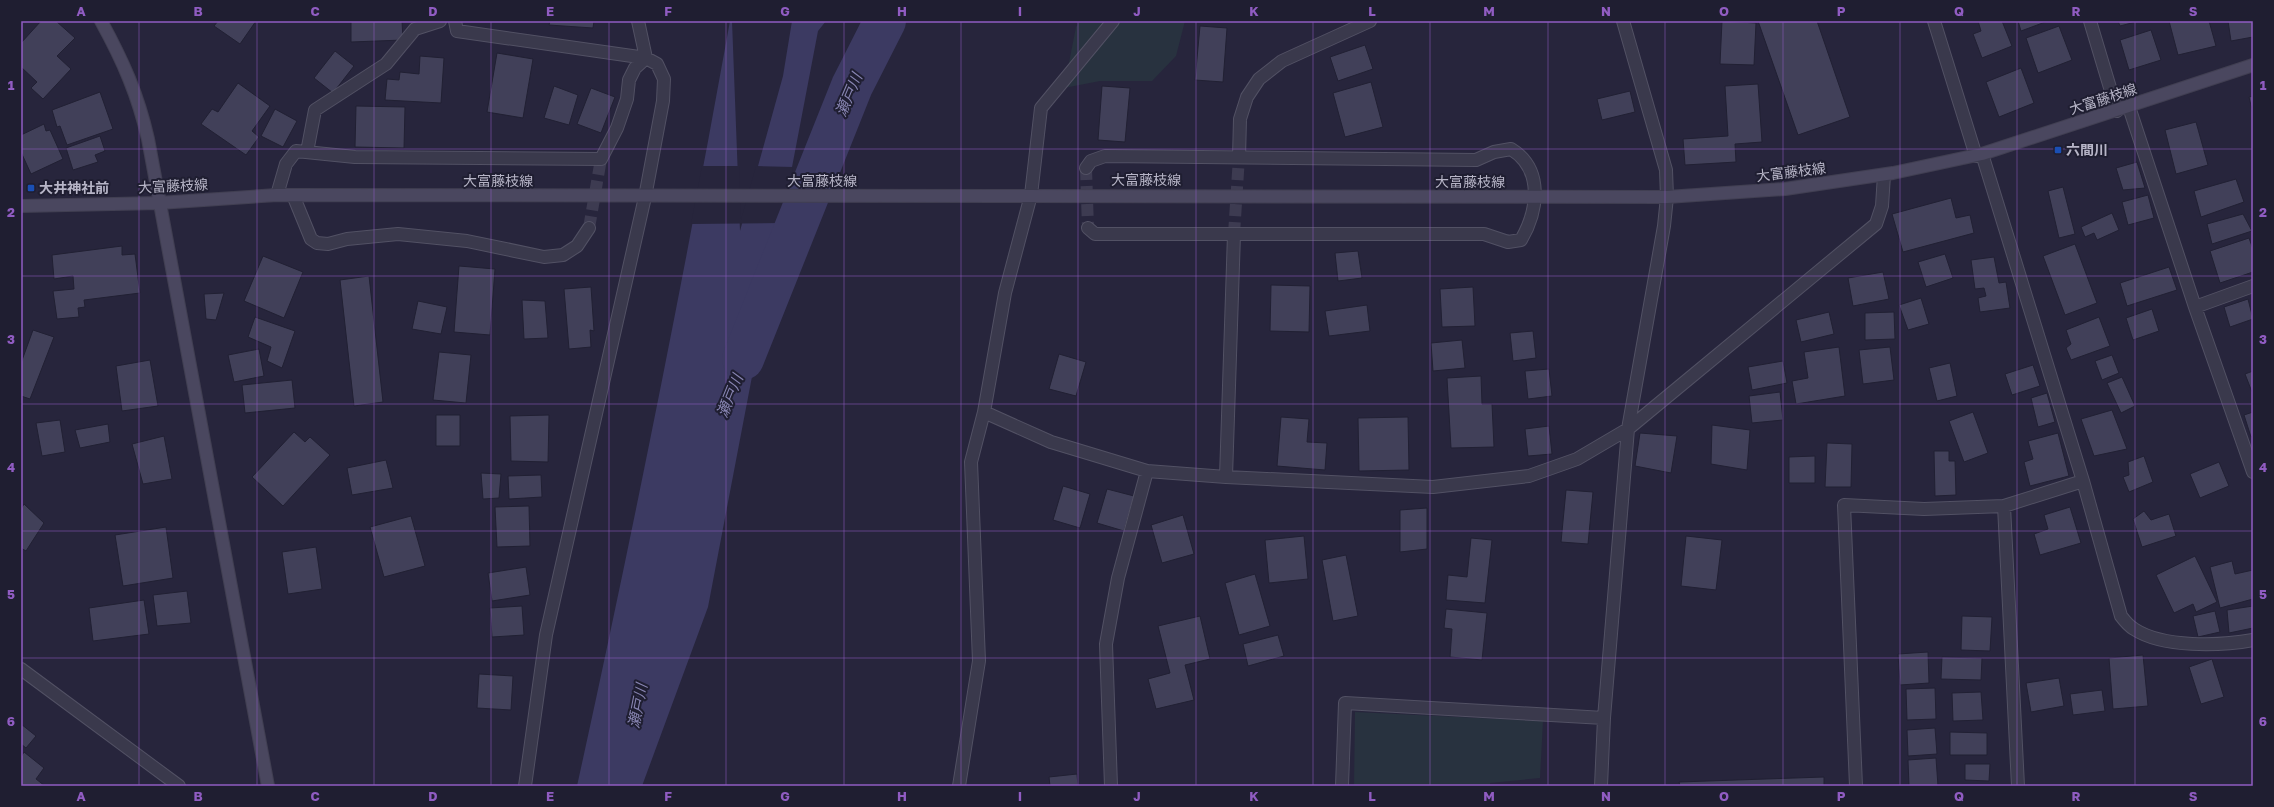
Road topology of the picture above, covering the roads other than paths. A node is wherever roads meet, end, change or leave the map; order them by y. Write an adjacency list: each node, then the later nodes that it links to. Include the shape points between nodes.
1 (101, 21): 25 (main road, via 123,61 140,103)
2 (440, 21): 14 (street, via 415,29 386,64 315,110)
3 (455, 21): 10 (street, via 457,31)
4 (638, 21): 10 (street)
5 (1113, 21): 21 (street, via 1041,108)
6 (1370, 21): 16 (street, via 1282,61 1259,79 1247,97 1240,119)
7 (1623, 21): 24 (street, via 1666,170)
8 (1934, 21): 15 (street)
9 (2090, 21): 13 (street)
10 (646, 58): 14 (street, via 629,80 627,99 617,128 601,159 355,157); 22 (street, via 657,64 664,79 663,101)
11 (2253, 65): 12 (main road, 大富藤枝線)
12 (2129, 106): 13 (main road, 大富藤枝線); 31 (street)
13 (2117, 111): 15 (main road, 大富藤枝線)
14 (307, 152): 19 (street, via 296,151 286,164)
15 (1979, 155): 18 (main road, 大富藤枝線); 37 (street)
16 (1239, 158): 17 (street, via 1105,156 1091,161); 23 (street, via 1476,160 1494,152 1511,150 1522,156 1530,168)
17 (1086, 168)
18 (1884, 174): 24 (main road, 大富藤枝線, via 1786,190); 33 (street, via 1882,206 1876,224)
19 (277, 195): 20 (main road, 大富藤枝線); 25 (main road, 大富藤枝線)
20 (293, 195): 22 (main road, 大富藤枝線); 27 (street, via 311,239 318,244 398,234 467,241 544,257 563,255 577,246)
21 (1031, 195): 22 (main road, 大富藤枝線); 23 (main road, 大富藤枝線); 32 (street, via 1004,293)
22 (645, 197): 44 (street, via 546,635)
23 (1536, 197): 24 (main road, 大富藤枝線); 29 (street, via 1528,228 1521,240 1508,242 1484,234)
24 (1667, 197): 33 (street)
25 (159, 203): 26 (main road, 大富藤枝線); 43 (main road)
26 (21, 206)
27 (589, 228)
28 (1088, 228): 29 (street, via 1095,234)
29 (1234, 234): 36 (street)
30 (2253, 286): 31 (street)
31 (2195, 307): 35 (street)
32 (984, 412): 34 (street, via 1051,442); 45 (street, via 971,462 979,661)
33 (1628, 429): 36 (street, via 1577,459 1529,476 1433,486); 41 (street)
34 (1147, 471): 36 (street); 46 (street, via 1118,578 1106,644)
35 (2253, 472)
36 (1226, 477)
37 (2083, 481): 38 (street); 39 (street, via 2120,616 2132,628 2148,636 2178,642 2228,644)
38 (2004, 506): 49 (street, via 1924,509 1844,505); 50 (street)
39 (2253, 640)
40 (21, 669): 42 (street)
41 (1604, 718): 47 (street, via 1345,703); 48 (street)
42 (179, 786)
43 (268, 786)
44 (525, 786)
45 (958, 786)
46 (1111, 786)
47 (1342, 786)
48 (1601, 786)
49 (1856, 786)
50 (2018, 786)

